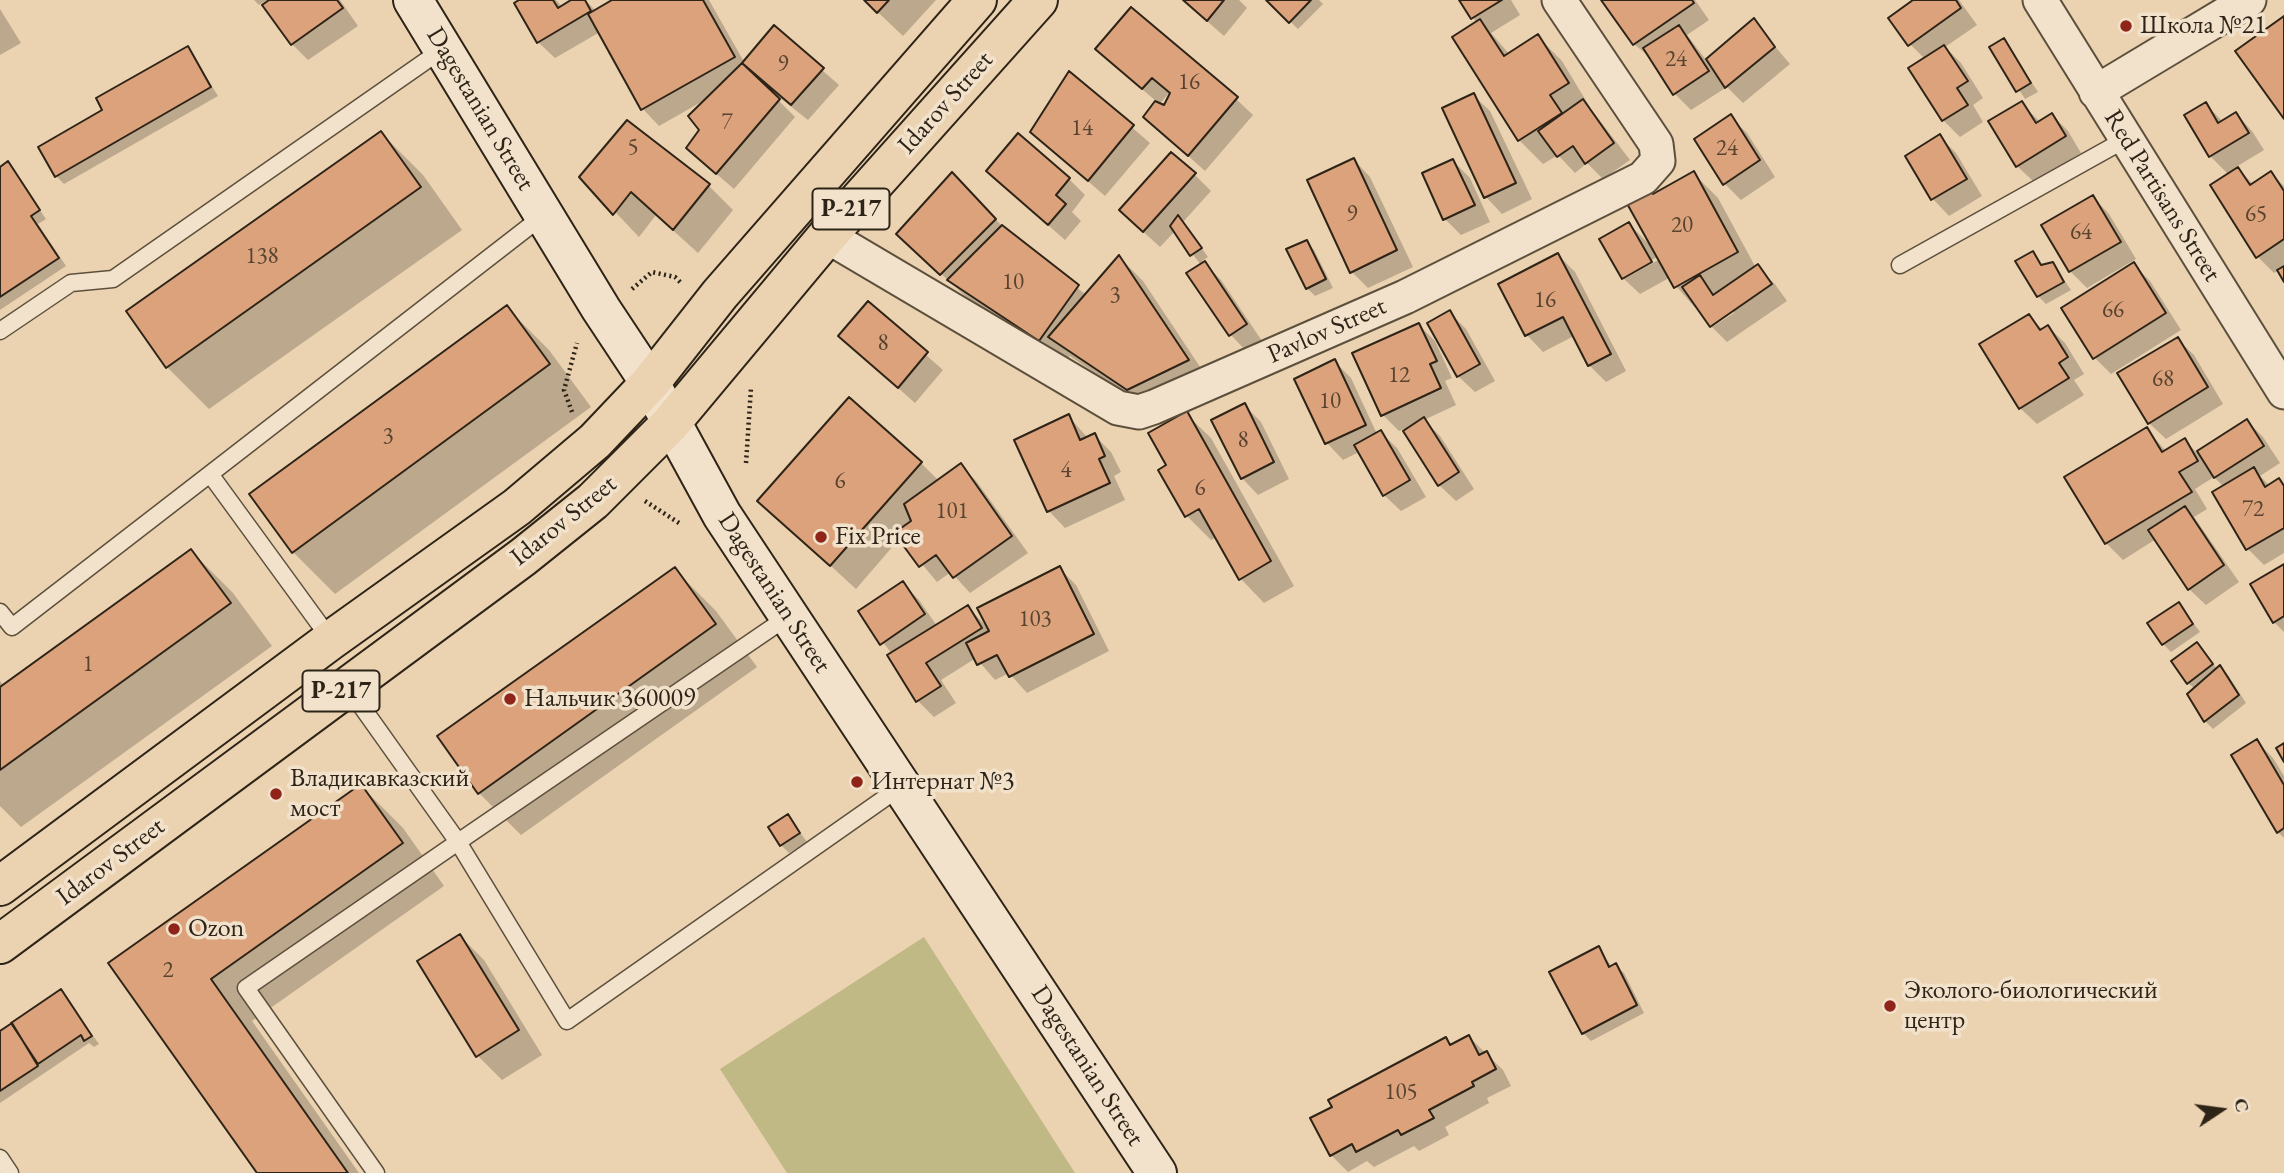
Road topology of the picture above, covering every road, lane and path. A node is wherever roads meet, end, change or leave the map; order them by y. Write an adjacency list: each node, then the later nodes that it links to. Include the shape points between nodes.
1 (413, 0): 7 (street, Dagestanian Street)
2 (977, 0): 18 (main road, Idarov Street / Р-217, via 720,294)
3 (1038, 0): 11 (main road, Idarov Street / Р-217)
4 (1559, 0): 11 (street, Pavlov Street, via 1656,144 1658,161 1643,178 1405,297 1146,410 1118,408)
5 (2040, 0): 8 (street, Red Partisans Street)
6 (2249, 0): 8 (street)
7 (443, 49): 10 (street, Dagestanian Street); 15 (lane, via 113,279 71,283)
8 (2096, 92): 9 (street, Red Partisans Street)
9 (2126, 139): 12 (lane); 19 (street, Red Partisans Street)
10 (544, 215): 18 (street, Dagestanian Street); 23 (lane)
11 (827, 236): 21 (main road, Idarov Street / Р-217)
12 (1900, 265)
13 (683, 285): 14 (path, via 675,277 652,272)
14 (631, 289)
15 (0, 331)
16 (578, 339): 20 (path, via 564,390)
17 (751, 380): 22 (path)
18 (650, 383): 21 (street, Dagestanian Street); 28 (main road, Idarov Street / Р-217, via 595,441 517,507)
19 (2284, 392)
20 (576, 423)
21 (670, 424): 27 (street, Dagestanian Street, via 722,516); 29 (main road, Idarov Street / Р-217, via 593,501)
22 (746, 463)
23 (210, 474): 26 (lane, via 12,627); 28 (lane)
24 (642, 499): 25 (path)
25 (679, 523)
26 (0, 612)
27 (789, 616): 30 (street, Dagestanian Street); 31 (lane)
28 (331, 640): 32 (main road, Idarov Street / Р-217)
29 (347, 686): 31 (lane); 33 (main road, Idarov Street / Р-217)
30 (902, 786): 31 (lane, via 567,1021); 37 (street, Dagestanian Street)
31 (458, 842): 36 (lane, via 246,988)
32 (0, 886)
33 (0, 944)
34 (0, 1158): 35 (lane)
35 (10, 1173)
36 (376, 1173)
37 (1157, 1173)

